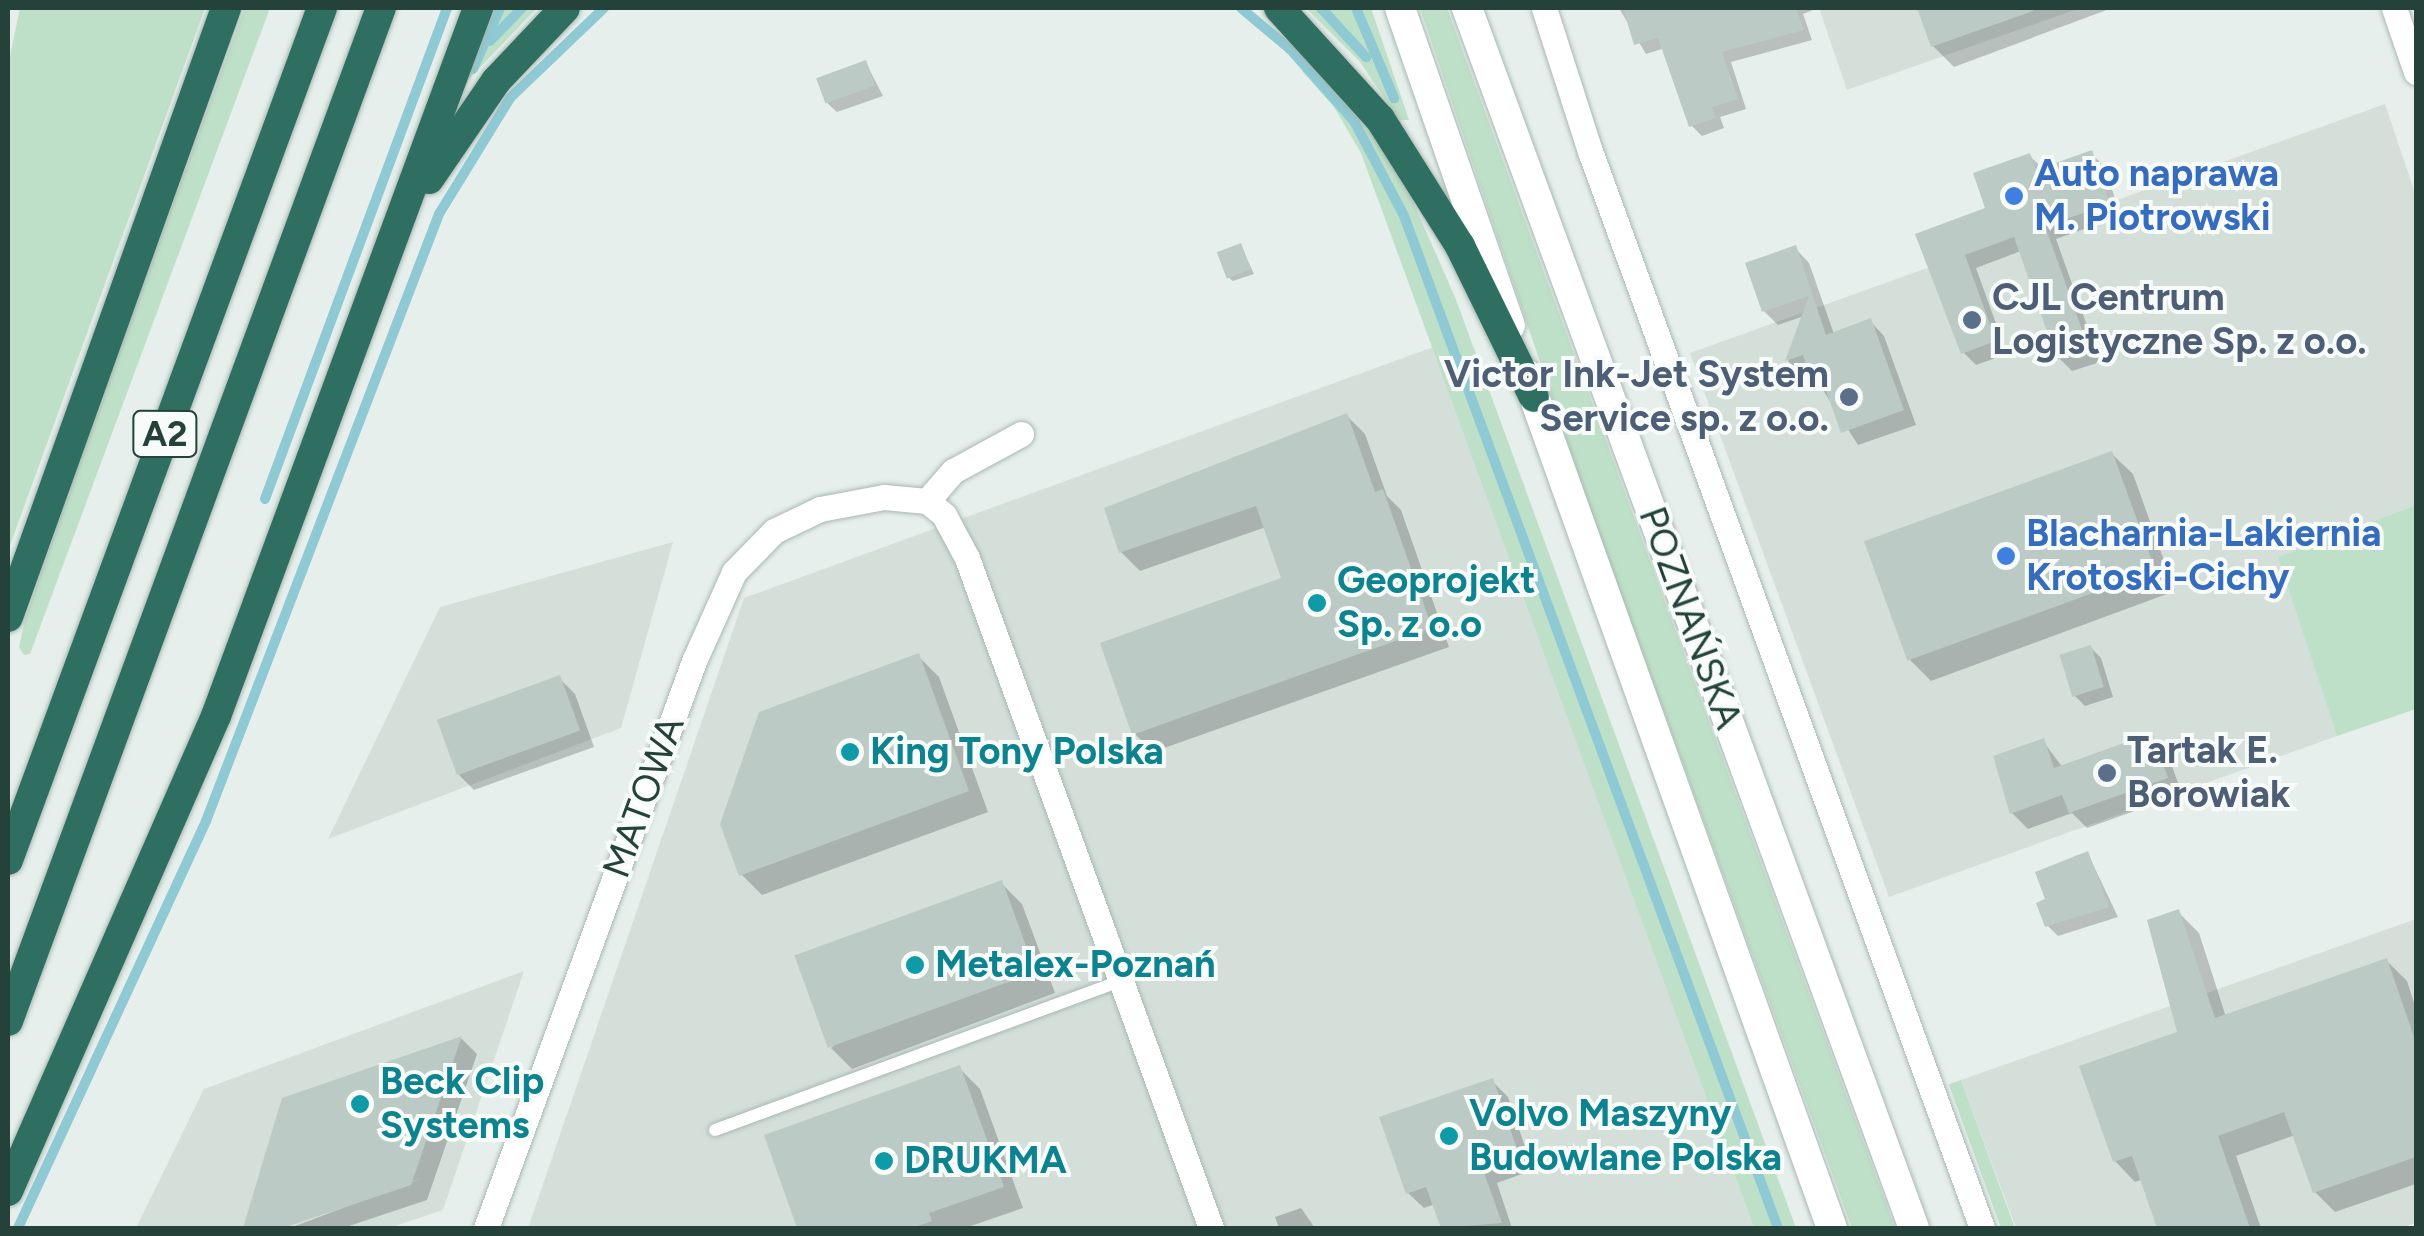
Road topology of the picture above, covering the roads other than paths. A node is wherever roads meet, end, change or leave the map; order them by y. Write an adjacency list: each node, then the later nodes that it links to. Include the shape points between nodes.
1 (226, 8): 16 (highway)
2 (322, 8): 17 (highway, A2)
3 (380, 8): 19 (highway, A2)
4 (478, 8): 12 (highway)
5 (565, 8): 12 (highway, via 527,44 458,134)
6 (1279, 8): 13 (highway, via 1380,119 1460,246)
7 (1400, 8): 13 (main road, POZNAŃSKA)
8 (1467, 8): 25 (main road, POZNAŃSKA)
9 (1544, 8): 26 (street, via 1596,170)
10 (2394, 8): 11 (street)
11 (2416, 72)
12 (385, 261): 21 (highway, via 176,815)
13 (1534, 397): 24 (main road, POZNAŃSKA)
14 (1021, 434): 15 (street, via 954,471)
15 (927, 500): 18 (street, via 963,546); 22 (street, MATOWA, via 884,497 820,510 774,532 734,572 694,661)
16 (8, 617)
17 (8, 860)
18 (1121, 981): 20 (lane); 23 (street)
19 (8, 1022)
20 (715, 1130)
21 (8, 1191)
22 (486, 1228)
23 (1211, 1228)
24 (1832, 1228)
25 (1914, 1228)
26 (1982, 1228)

